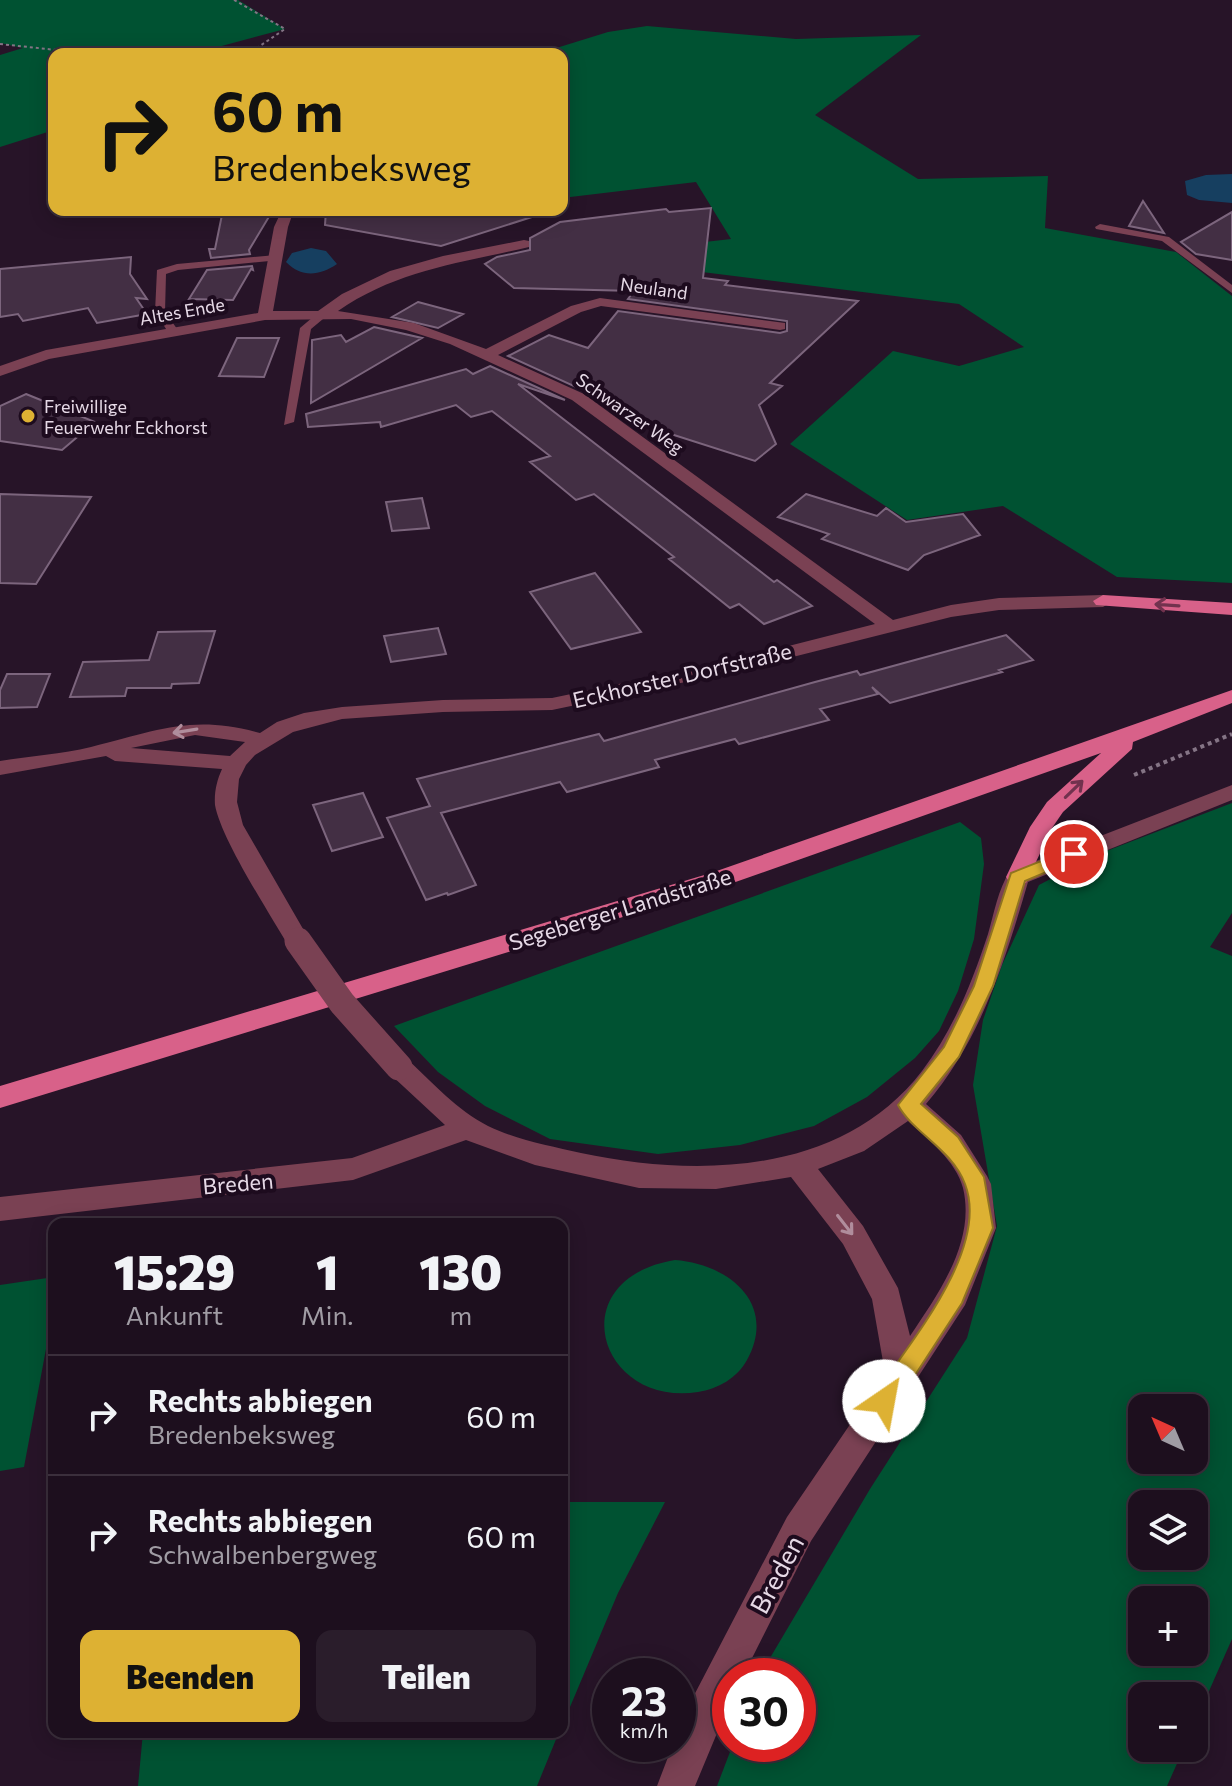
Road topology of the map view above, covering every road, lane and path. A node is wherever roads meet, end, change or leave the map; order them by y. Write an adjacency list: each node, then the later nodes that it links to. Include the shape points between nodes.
1 (234, 0): 3 (path, via 285,29)
2 (0, 44): 4 (path)
3 (257, 48)
4 (48, 49)
5 (286, 216): 8 (street)
6 (1100, 227): 9 (lane, via 1165,239)
7 (524, 244): 10 (street, via 408,268 371,282)
8 (276, 258): 11 (street); 13 (lane, via 161,272 160,312)
9 (1232, 290)
10 (323, 314): 11 (street, Schwarzer Weg); 15 (street, Schwarzer Weg, via 378,318); 17 (lane, via 306,328)
11 (265, 316): 13 (street, Altes Ende)
12 (780, 326): 15 (street, Neuland, via 600,302)
13 (174, 333): 16 (street, Altes Ende, via 46,355)
14 (0, 352): 16 (street)
15 (486, 355): 20 (street, Schwarzer Weg, via 578,397)
16 (7, 368)
17 (288, 422)
18 (1103, 601): 19 (main road, one-way to 18); 20 (street, Eckhorster Dorfstraße, via 999,604)
19 (1232, 609)
20 (888, 625): 24 (street, Eckhorster Dorfstraße, via 733,666 552,704 342,713 311,718)
21 (1232, 696): 22 (main road, Segeberger Landstraße)
22 (1137, 733): 30 (main road, one-way to 22, via 1055,807); 31 (main road, Segeberger Landstraße, via 719,879)
23 (1232, 734): 28 (path)
24 (262, 740): 25 (street, one-way to 25, via 195,729); 26 (street, Eckhorster Dorfstraße)
25 (94, 753): 26 (street); 27 (street)
26 (236, 763): 33 (street, bridge, via 226,802 232,825 298,941 342,1003 399,1067)
27 (0, 768)
28 (1129, 777)
29 (1232, 792): 30 (street)
30 (1018, 877): 32 (street, via 984,986 951,1052)
31 (0, 1097)
32 (909, 1105): 34 (street, via 863,1139); 36 (street, Breden, via 951,1143 977,1184 981,1228 954,1296)
33 (469, 1128): 34 (street, via 537,1156 646,1177 736,1178); 35 (street, Breden, via 353,1169)
34 (797, 1164): 36 (street, one-way to 36, via 853,1235 887,1297)
35 (0, 1209)
36 (901, 1375): 37 (street, Breden, via 799,1529 703,1716)
37 (676, 1786)

